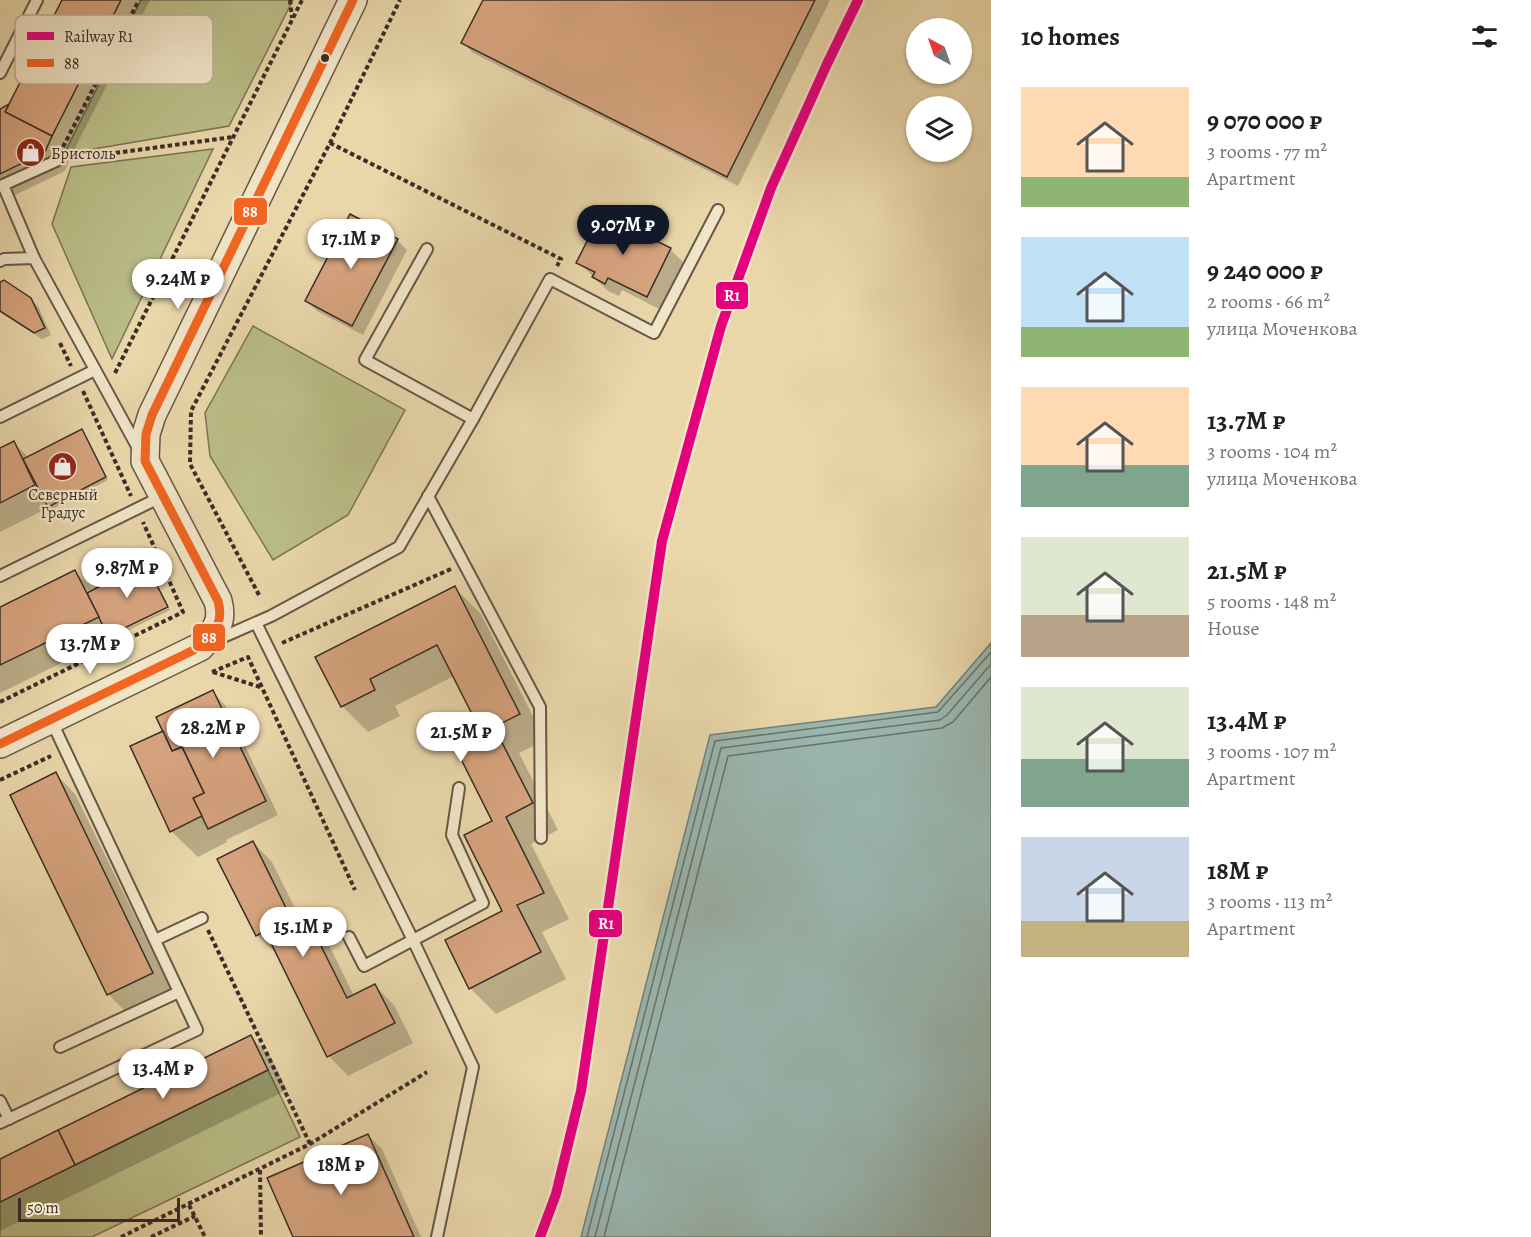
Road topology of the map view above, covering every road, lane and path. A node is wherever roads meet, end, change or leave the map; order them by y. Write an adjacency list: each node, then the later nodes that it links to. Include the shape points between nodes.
1 (37, 0): 7 (lane)
2 (139, 0): 8 (path)
3 (290, 0): 9 (path)
4 (302, 0): 9 (path)
5 (353, 0): 27 (street, via 152,415 146,434)
6 (400, 0): 14 (path)
7 (29, 15)
8 (131, 15)
9 (292, 19): 13 (path)
10 (15, 43): 11 (lane)
11 (0, 73)
12 (96, 84): 15 (path)
13 (234, 137): 15 (path); 24 (path)
14 (330, 143): 20 (path, via 561,259); 33 (path, via 191,411 190,464)
15 (56, 161): 18 (lane, via 3,185)
16 (718, 210): 20 (lane, via 654,333)
17 (426, 249): 26 (lane, via 365,360)
18 (34, 258): 19 (lane); 22 (lane)
19 (0, 261)
20 (550, 279): 26 (lane)
21 (59, 342): 23 (path)
22 (95, 370): 23 (lane); 24 (lane)
23 (77, 379): 25 (lane); 30 (path)
24 (106, 390): 27 (lane)
25 (0, 417)
26 (473, 419): 29 (lane)
27 (146, 461): 28 (street)
28 (163, 496): 30 (lane); 35 (street, via 221,612 219,623)
29 (428, 496): 31 (lane); 34 (lane, via 399,547)
30 (137, 509): 32 (lane); 38 (path, via 183,612)
31 (464, 563): 36 (path); 44 (lane, via 540,707)
32 (0, 576)
33 (259, 595)
34 (256, 623): 35 (lane); 36 (lane)
35 (200, 647): 39 (street)
36 (268, 649): 49 (lane)
37 (263, 688): 37 (path, via 222,675 212,672 248,657); 45 (path)
38 (0, 702)
39 (51, 720): 40 (street); 41 (lane)
40 (0, 744)
41 (64, 750): 42 (path); 48 (lane)
42 (0, 780)
43 (459, 788): 49 (lane, via 452,835 483,903)
44 (541, 838)
45 (356, 890)
46 (202, 918): 48 (lane); 55 (path)
47 (349, 937): 49 (lane, via 364,966)
48 (155, 940): 50 (lane)
49 (413, 940): 63 (lane, via 473,1067)
50 (179, 992): 51 (lane); 54 (lane, via 197,1030)
51 (60, 1047)
52 (426, 1072): 55 (path)
53 (0, 1101): 54 (lane)
54 (4, 1121)
55 (310, 1144): 56 (path)
56 (260, 1170): 57 (path); 62 (path)
57 (189, 1205): 58 (path); 59 (path)
58 (195, 1216): 60 (path); 61 (path)
59 (121, 1237)
60 (151, 1237)
61 (205, 1237)
62 (261, 1237)
63 (437, 1237)

